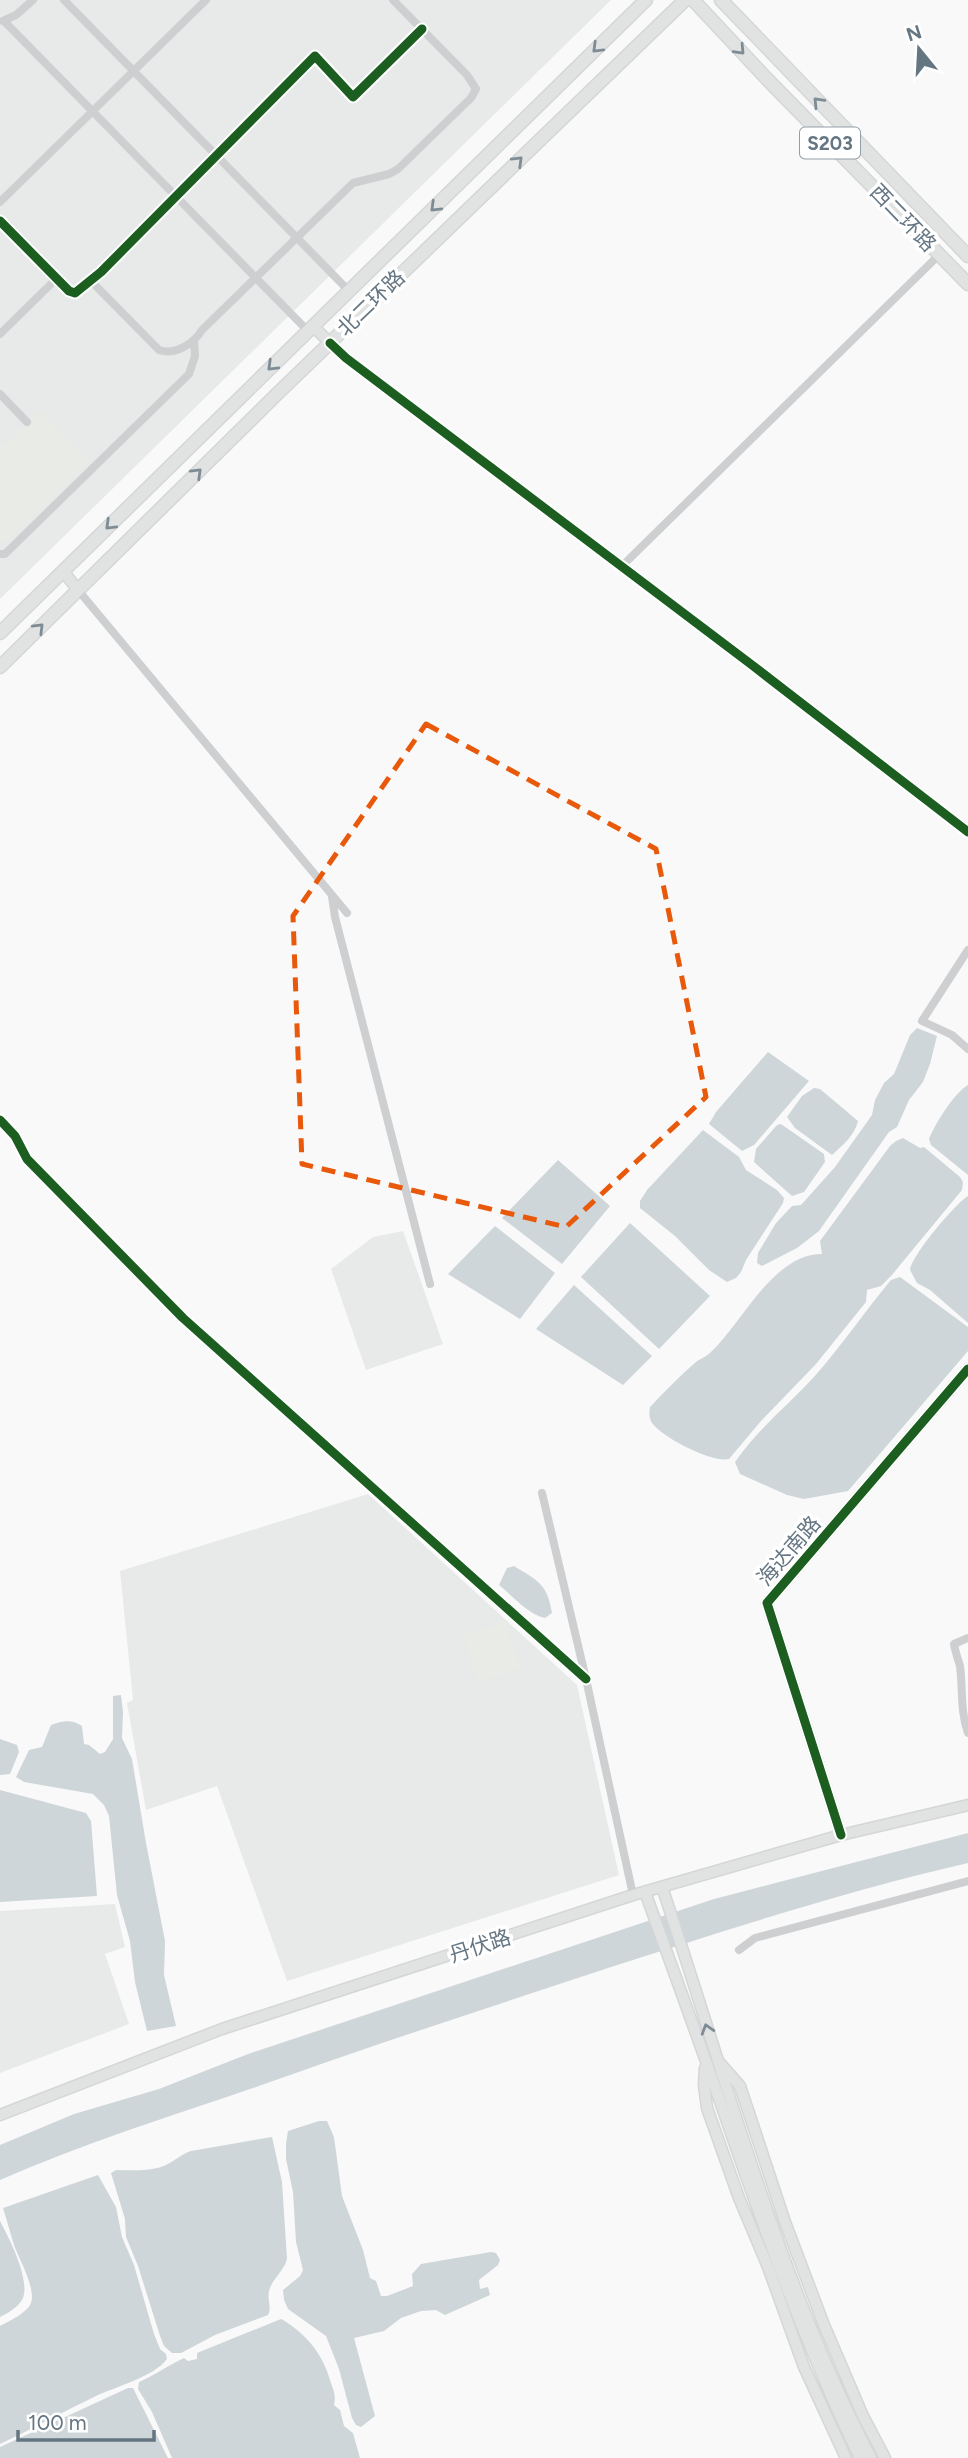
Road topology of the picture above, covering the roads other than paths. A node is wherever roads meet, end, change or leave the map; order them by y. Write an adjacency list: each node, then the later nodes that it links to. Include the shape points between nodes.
1 (33, 0): 9 (street)
2 (64, 0): 11 (street)
3 (206, 0): 11 (street)
4 (393, 0): 10 (street)
5 (646, 0): 25 (main road, 北二环路, one-way to 25)
6 (685, 0): 29 (main road, 北二环路, one-way to 6)
7 (693, 0): 19 (main road, 西二环路 / S203, one-way to 19)
8 (721, 0): 18 (main road, 西二环路 / S203, one-way to 8)
9 (2, 21): 12 (street)
10 (422, 29): 13 (street, via 353,97 315,56); 17 (street, via 473,82 471,98 398,169 353,183)
11 (133, 71): 12 (street); 13 (street)
12 (93, 110): 14 (street); 15 (street)
13 (216, 156): 14 (street); 17 (street)
14 (176, 195): 21 (street); 23 (street)
15 (0, 202)
16 (0, 221): 22 (street)
17 (296, 237): 21 (street); 25 (street)
18 (952, 240): 19 (main road); 20 (main road, 西二环路 / S203)
19 (939, 255): 24 (main road, 西二环路 / S203); 33 (street)
20 (968, 256)
21 (256, 276): 26 (street); 28 (street)
22 (56, 279): 23 (street, via 75,293); 27 (street)
23 (91, 281): 28 (street, via 159,350 177,350)
24 (968, 284)
25 (349, 291): 26 (main road, 北二环路)
26 (310, 328): 29 (main road); 34 (main road, 北二环路, one-way to 34)
27 (0, 334)
28 (194, 340): 32 (street, via 189,373)
29 (330, 343): 33 (street); 35 (main road, 北二环路, one-way to 29)
30 (0, 394): 31 (street)
31 (27, 422)
32 (0, 554)
33 (621, 567): 38 (street)
34 (63, 571): 35 (main road); 36 (main road, 北二环路)
35 (78, 590): 37 (main road, 北二环路, one-way to 35); 39 (street)
36 (0, 633)
37 (0, 667)
38 (968, 832)
39 (331, 895): 40 (street); 44 (street)
40 (347, 913)
41 (968, 950): 42 (street, via 922,1021 952,1035)
42 (968, 1049)
43 (0, 1120): 48 (street, via 27,1159 183,1318)
44 (430, 1284)
45 (968, 1368): 51 (main road, 海达南路, via 767,1603)
46 (542, 1493): 48 (street)
47 (968, 1638): 49 (street, via 954,1644)
48 (586, 1679): 55 (street)
49 (968, 1733)
50 (968, 1805): 51 (main road, 丹伏路)
51 (841, 1835): 53 (main road, 丹伏路)
52 (968, 1881): 56 (street, via 755,1938)
53 (662, 1887): 54 (main road, 丹伏路); 57 (main road, one-way to 53)
54 (645, 1892): 55 (main road, 丹伏路); 57 (main road)
55 (634, 1895): 58 (main road, 丹伏路, via 222,2029)
56 (739, 1950)
57 (711, 2061): 59 (main road, via 704,2085 707,2108 804,2367); 60 (main road, via 822,2380); 61 (main road, via 813,2333); 62 (main road, via 740,2086 824,2325)
58 (0, 2115)
59 (846, 2458)
60 (860, 2458)
61 (871, 2458)
62 (885, 2458)

